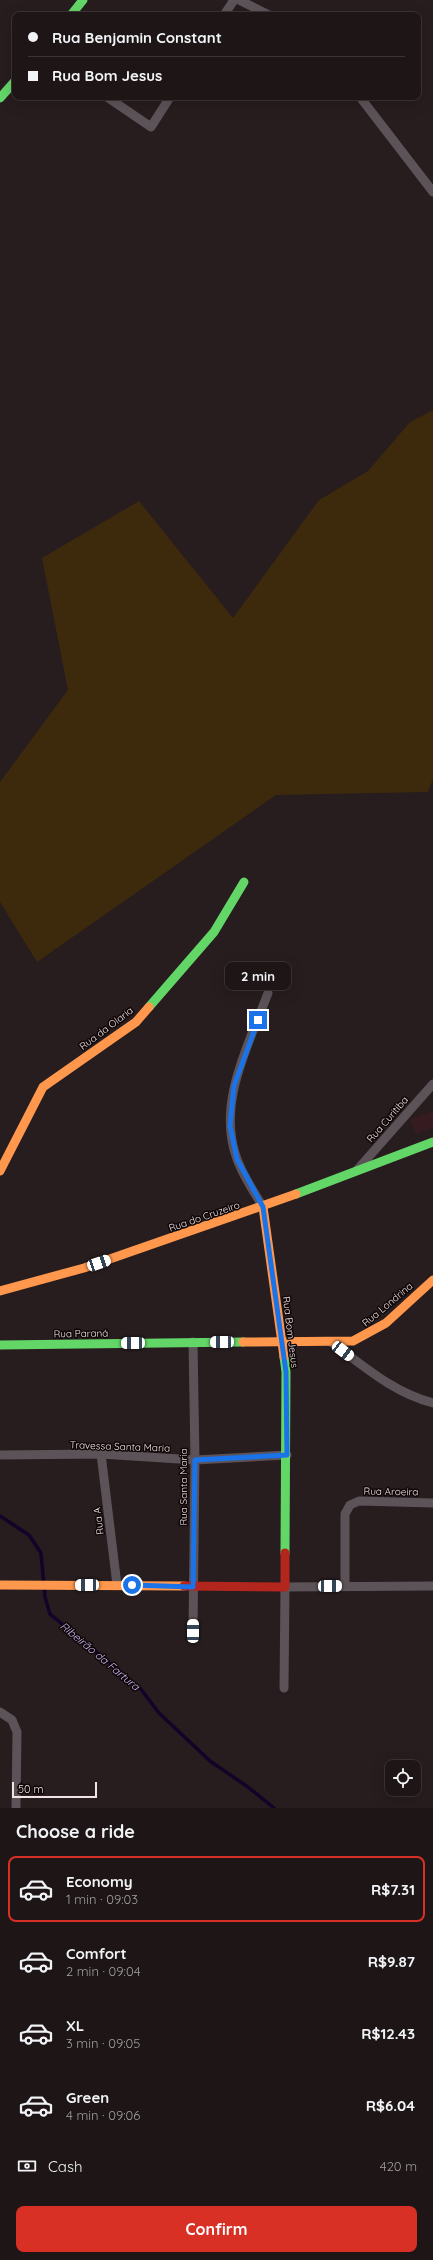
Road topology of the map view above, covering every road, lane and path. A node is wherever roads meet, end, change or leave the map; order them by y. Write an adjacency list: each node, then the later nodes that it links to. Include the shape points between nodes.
1 (83, 0): 4 (street)
2 (234, 0): 5 (street)
3 (239, 0): 6 (street)
4 (73, 12)
5 (226, 12)
6 (263, 12)
7 (12, 84): 8 (street)
8 (0, 98)
9 (111, 100): 10 (street, via 151,127)
10 (168, 100)
11 (362, 100): 12 (street)
12 (433, 192)
13 (244, 882): 18 (street, Rua da Olaria, via 214,932 136,1022 43,1087)
14 (268, 993): 19 (street, Rua Bom Jesus, via 234,1086 230,1126 237,1159)
15 (433, 1084): 17 (street, Rua Curitiba)
16 (433, 1142): 17 (street, Rua do Cruzeiro)
17 (358, 1169): 19 (street, Rua do Cruzeiro)
18 (0, 1171)
19 (263, 1207): 21 (street, Rua do Cruzeiro, via 84,1268); 22 (street, Rua Bom Jesus)
20 (433, 1280): 23 (street, Rua Londrina, via 383,1325 367,1336)
21 (0, 1291)
22 (282, 1341): 24 (street, Rua Paraná); 25 (street, Rua Paraná); 30 (street, Rua Bom Jesus, via 286,1372)
23 (353, 1341): 25 (street, Rua Paraná)
24 (193, 1342): 26 (street, Rua Paraná); 31 (street, Rua Santa Maria)
25 (331, 1342): 27 (street, via 393,1388)
26 (0, 1345)
27 (433, 1403)
28 (101, 1454): 29 (street, Travessa Santa Maria); 31 (street, Travessa Santa Maria); 33 (street, Rua A)
29 (0, 1455)
30 (287, 1455): 31 (street, Travessa Santa Maria); 38 (street, Rua Bom Jesus)
31 (195, 1460): 37 (street, Rua Santa Maria)
32 (433, 1503): 35 (street, Rua Aroeira, via 359,1501 350,1505 345,1514)
33 (117, 1584): 34 (street); 37 (street)
34 (0, 1585)
35 (345, 1586): 36 (street); 38 (street)
36 (433, 1586)
37 (193, 1587): 38 (street); 39 (street, Rua Santa Maria)
38 (286, 1587): 40 (street, Rua Bom Jesus)
39 (193, 1631)
40 (284, 1688)
41 (0, 1712): 42 (street, via 12,1720 17,1732)
42 (16, 1808)

